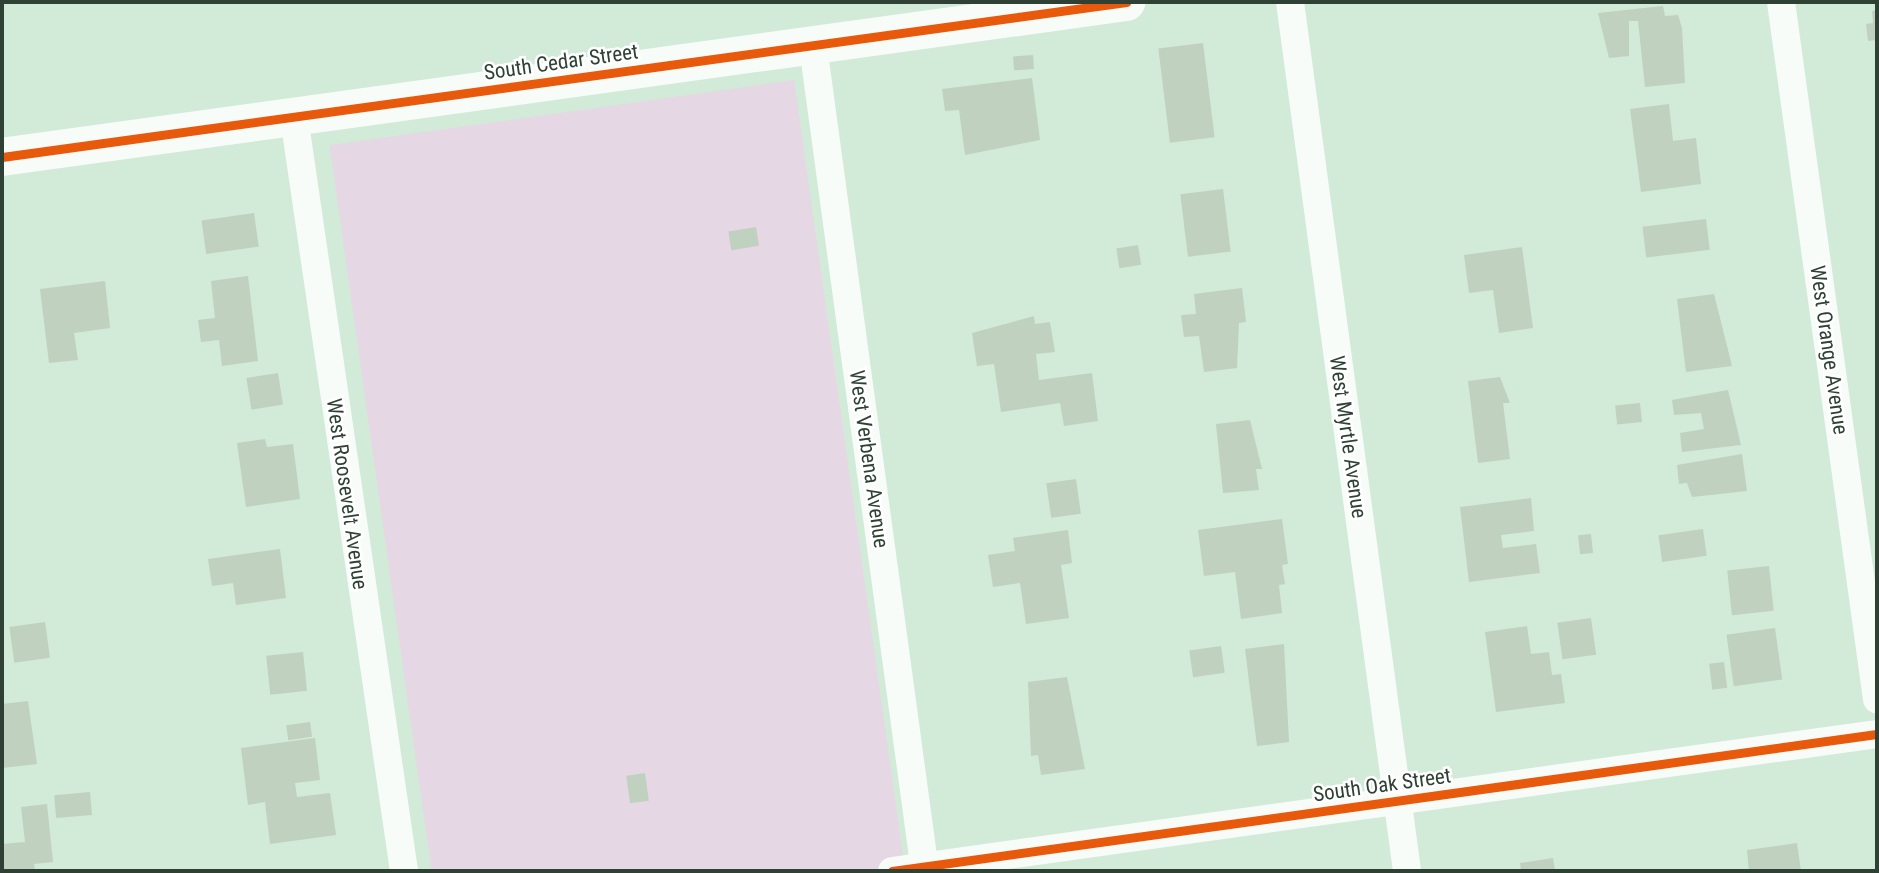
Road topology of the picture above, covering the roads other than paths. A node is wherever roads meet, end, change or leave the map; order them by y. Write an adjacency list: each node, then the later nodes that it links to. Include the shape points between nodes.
1 (1126, 2): 4 (street, South Cedar Street)
2 (1290, 2): 9 (street, West Myrtle Avenue)
3 (1782, 2): 7 (street, West Orange Avenue)
4 (813, 46): 5 (street, South Cedar Street); 10 (street, West Verbena Avenue)
5 (294, 117): 6 (street, South Cedar Street); 11 (street, West Roosevelt Avenue)
6 (2, 157)
7 (1877, 699)
8 (1877, 734): 9 (street, South Oak Street)
9 (1397, 801): 10 (street, South Oak Street); 13 (street, West Myrtle Avenue)
10 (924, 869): 12 (street, South Oak Street)
11 (404, 871)
12 (892, 871)
13 (1406, 871)

